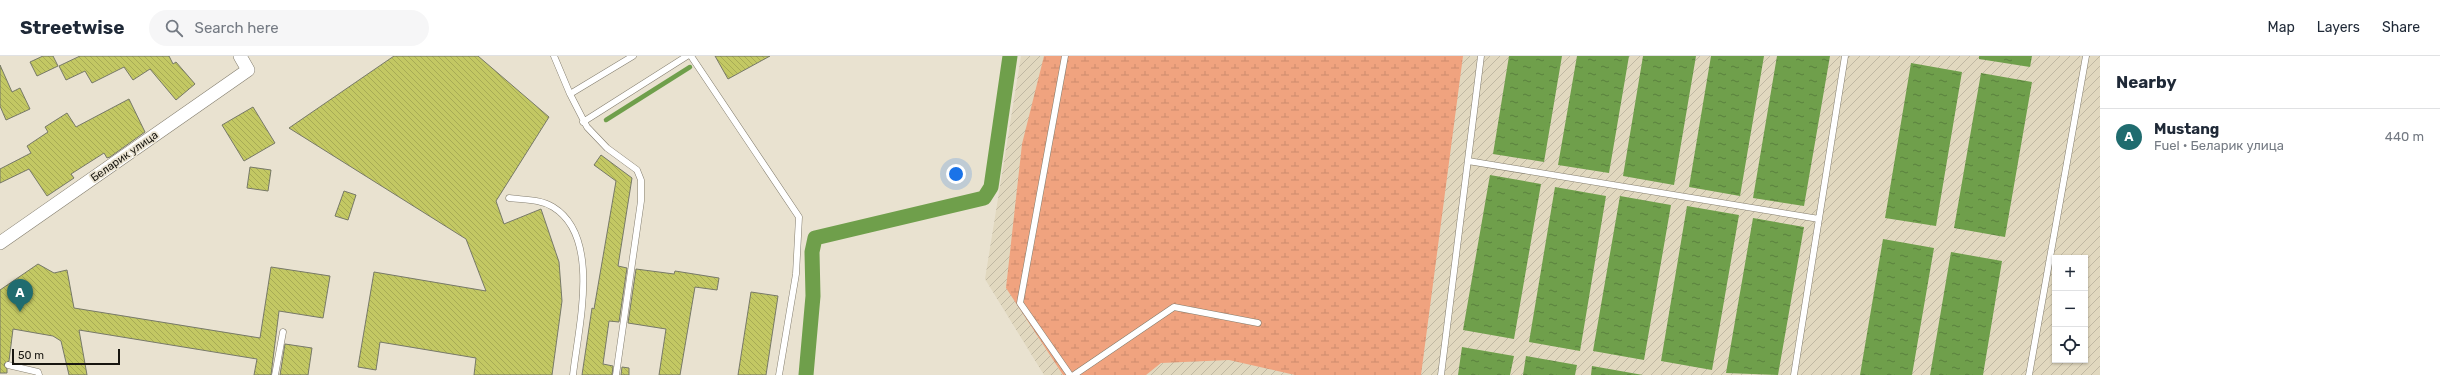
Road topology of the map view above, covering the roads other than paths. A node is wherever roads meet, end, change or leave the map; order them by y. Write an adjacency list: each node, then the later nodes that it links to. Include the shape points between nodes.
1 (240, 56): 15 (street, Беларик улица, via 248,70)
2 (554, 56): 10 (lane)
3 (633, 56): 10 (lane)
4 (687, 56): 11 (lane)
5 (691, 56): 23 (lane, via 799,217 796,274)
6 (1065, 56): 24 (lane, via 1020,303)
7 (1481, 56): 12 (lane)
8 (1846, 56): 14 (lane)
9 (2086, 56): 28 (lane)
10 (570, 94): 11 (lane)
11 (583, 122): 22 (lane, via 607,148 637,170 641,180 641,201)
12 (1468, 161): 14 (lane); 26 (lane)
13 (509, 198): 21 (lane, via 538,201 554,207 568,220 582,246 583,289)
14 (1819, 219): 27 (lane)
15 (0, 243)
16 (1258, 323): 25 (lane, via 1174,307)
17 (283, 332): 20 (lane)
18 (8, 364): 19 (lane, via 38,372)
19 (39, 375)
20 (275, 375)
21 (572, 375)
22 (616, 375)
23 (779, 375)
24 (1070, 375)
25 (1074, 375)
26 (1441, 375)
27 (1794, 375)
28 (2029, 375)

